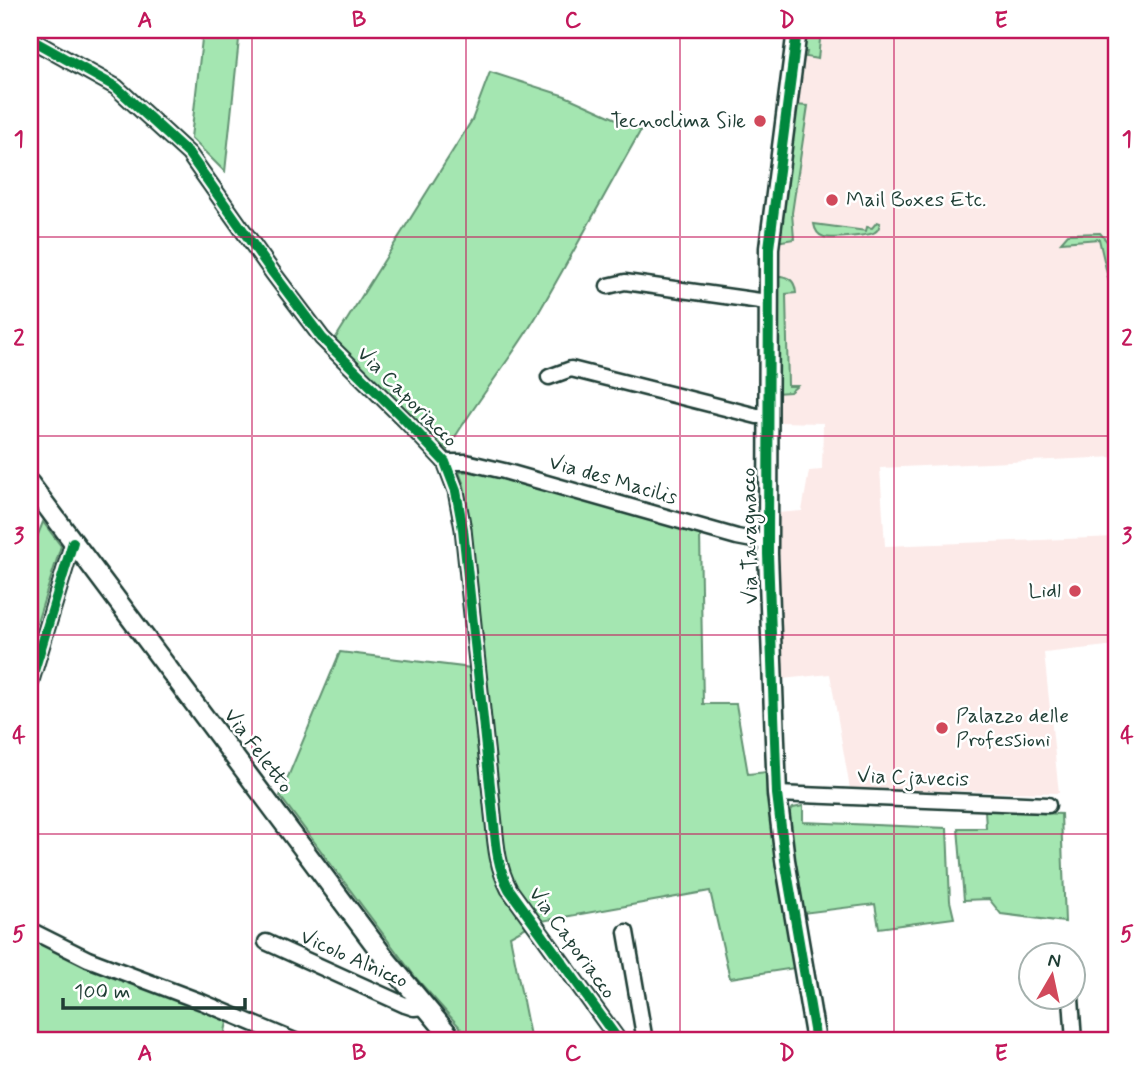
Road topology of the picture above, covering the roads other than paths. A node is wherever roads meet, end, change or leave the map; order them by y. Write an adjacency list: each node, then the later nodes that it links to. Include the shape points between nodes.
1 (797, 30): 4 (street, Via Tavagnacco, via 769,248)
2 (30, 39): 7 (street, Via Caporiacco, via 116,87 189,154 322,338)
3 (608, 286): 4 (street, via 625,282)
4 (767, 302): 6 (street, Via Tavagnacco)
5 (550, 377): 6 (street, via 571,369)
6 (769, 416): 9 (street, Via Tavagnacco)
7 (445, 462): 9 (street, Via des Macilis, via 504,471 737,537); 21 (street, Via Caporiacco, via 463,529 502,876)
8 (30, 484): 10 (street, Via Feletto)
9 (768, 541): 12 (street, Via Tavagnacco)
10 (73, 542): 11 (street); 17 (street, Via Feletto)
11 (30, 684)
12 (777, 794): 13 (street, Via Cjavecis); 23 (street, Via Tavagnacco)
13 (1048, 805)
14 (30, 930): 19 (street, via 88,959)
15 (626, 932): 22 (street, Via Caporiacco)
16 (266, 942): 17 (street, Vicolo Alnicco, via 405,1005)
17 (425, 1007): 20 (street, Via Feletto)
18 (1072, 1012): 24 (street)
19 (295, 1041)
20 (454, 1041)
21 (619, 1041)
22 (645, 1041)
23 (816, 1041)
24 (1074, 1041)

